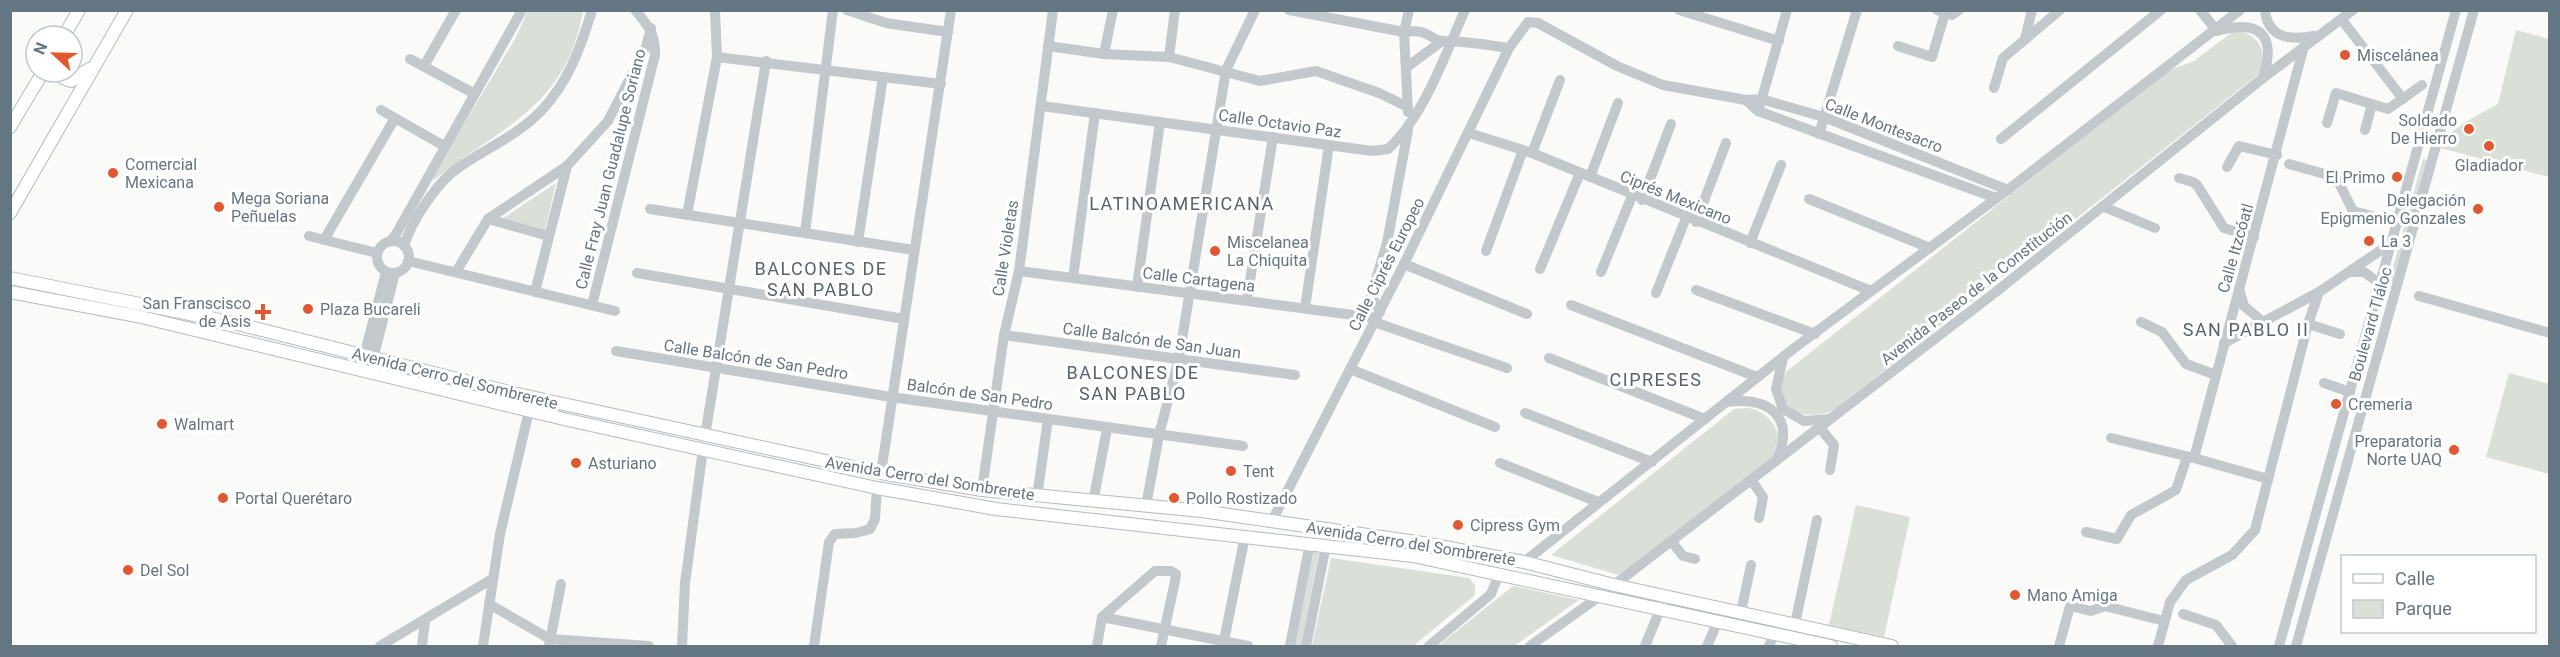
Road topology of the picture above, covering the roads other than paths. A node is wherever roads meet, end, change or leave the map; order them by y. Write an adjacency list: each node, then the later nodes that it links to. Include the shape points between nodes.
1 (79, 10): 34 (main road)
2 (127, 10): 51 (main road)
3 (456, 10): 53 (street)
4 (522, 10): 65 (street)
5 (592, 10): 122 (street, via 568,76 541,112 457,168 437,187)
6 (635, 10): 35 (street, Calle Fray Juan Guadalupe Soriano)
7 (715, 10): 48 (street)
8 (833, 10): 55 (street)
9 (846, 10): 37 (street, via 886,23)
10 (951, 10): 37 (street)
11 (1053, 10): 43 (street, Calle Violetas)
12 (1113, 10): 47 (street)
13 (1175, 10): 49 (street)
14 (1255, 10): 56 (street)
15 (1289, 10): 38 (street)
16 (1409, 10): 38 (street)
17 (1465, 10): 41 (street, Calle Octavio Paz)
18 (1679, 10): 42 (street)
19 (1787, 10): 42 (street)
20 (1857, 10): 76 (street)
21 (1959, 10): 31 (street, via 1954,15)
22 (2032, 10): 40 (street)
23 (2060, 10): 40 (street)
24 (2161, 10): 88 (street)
25 (2200, 10): 36 (street)
26 (2240, 10): 36 (street)
27 (2265, 10): 39 (street, via 2267,22 2279,35 2291,39)
28 (2353, 10): 32 (street, Avenida Paseo de la Constitución)
29 (2456, 10): 111 (street, Boulevard Tláloc)
30 (2474, 10): 143 (street, Boulevard Tláloc)
31 (1941, 12): 44 (street, via 1932,57)
32 (2342, 20): 39 (street, Avenida Paseo de la Constitución); 67 (street)
33 (1528, 22): 46 (street, Calle Ciprés Europeo); 68 (street, Calle Montesacro, via 1538,23 1617,66 1663,85)
34 (71, 24)
35 (651, 28): 96 (street, via 646,47 608,121); 152 (street, Calle Fray Juan Guadalupe Soriano, via 655,56)
36 (2217, 31): 59 (street, via 2244,25 2263,35 2270,51); 100 (street)
37 (948, 32): 62 (street)
38 (1404, 32): 41 (street, via 1420,30); 54 (street)
39 (2318, 35): 45 (street, Avenida Paseo de la Constitución)
40 (2025, 39): 64 (street, via 2000,61)
41 (1447, 40): 46 (street); 54 (street); 80 (street, Calle Octavio Paz, via 1441,66)
42 (1779, 41): 66 (street)
43 (1048, 46): 47 (street); 71 (street, Calle Violetas)
44 (1898, 46)
45 (2304, 46): 59 (street, Avenida Paseo de la Constitución); 93 (street, Calle Itzcóatl)
46 (1509, 48): 85 (street, Calle Ciprés Europeo)
47 (1104, 54): 49 (street)
48 (717, 57): 52 (street); 107 (street)
49 (1169, 57): 56 (street)
50 (410, 59): 53 (street)
51 (98, 60): 57 (main road); 106 (main road)
52 (766, 61): 55 (street); 110 (street)
53 (424, 66): 65 (street)
54 (1407, 67): 72 (street)
55 (826, 69): 58 (street); 113 (street)
56 (1226, 72): 72 (street, via 1260,81 1316,71); 83 (street)
57 (84, 73)
58 (883, 76): 62 (street); 119 (street)
59 (2263, 78): 104 (street, Avenida Paseo de la Constitución)
60 (1560, 80): 92 (street)
61 (36, 84): 82 (main road)
62 (941, 84): 124 (street)
63 (2422, 85): 67 (street)
64 (1994, 88)
65 (475, 94): 91 (street)
66 (1761, 99): 68 (street, Calle Montesacro); 74 (street); 76 (street, Calle Montesacro)
67 (2403, 99): 70 (street, via 2388,110)
68 (1746, 100): 74 (street, Calle Montesacro)
69 (1618, 103): 98 (street)
70 (2372, 104): 79 (street, via 2336,93); 84 (street)
71 (1042, 106): 75 (street, Calle Octavio Paz); 130 (street, Calle Violetas)
72 (1408, 107): 80 (street)
73 (381, 110): 77 (street)
74 (1758, 111): 86 (street, Calle Montesacro)
75 (1095, 113): 78 (street, Calle Octavio Paz); 137 (street)
76 (1824, 117): 86 (street); 100 (street, Calle Montesacro)
77 (395, 118): 91 (street); 117 (street)
78 (1160, 122): 83 (street, Calle Octavio Paz); 139 (street)
79 (2327, 123)
80 (1409, 124): 90 (street, Calle Octavio Paz, via 1388,149 1372,151); 157 (street, via 1387,243 1371,295)
81 (1671, 124): 101 (street)
82 (10, 127)
83 (1216, 129): 87 (street, Calle Octavio Paz); 147 (street)
84 (2365, 130)
85 (1469, 133): 92 (street, Ciprés Mexicano); 128 (street, Calle Ciprés Europeo)
86 (1819, 134): 102 (street, Calle Montesacro)
87 (1273, 137): 90 (street, Calle Octavio Paz); 151 (street)
88 (2001, 139)
89 (1726, 143): 109 (street)
90 (1329, 145): 154 (street)
91 (444, 146): 118 (street)
92 (1528, 152): 98 (street, Ciprés Mexicano); 125 (street)
93 (2277, 155): 97 (street, via 2239,146); 116 (street, Calle Itzcóatl)
94 (2289, 164): 111 (street, via 2337,179 2353,211)
95 (1781, 165): 121 (street)
96 (567, 166): 108 (street); 115 (street)
97 (2227, 167)
98 (1585, 175): 101 (street, Ciprés Mexicano); 129 (street)
99 (2179, 178): 116 (street, via 2197,185 2223,228)
100 (2008, 190): 102 (street)
101 (1637, 198): 109 (street, Ciprés Mexicano); 132 (street)
102 (1996, 198): 123 (street)
103 (1809, 199): 123 (street)
104 (2104, 207): 112 (street); 185 (street, Avenida Paseo de la Constitución)
105 (650, 209): 107 (street)
106 (10, 213)
107 (687, 215): 110 (street)
108 (488, 219): 115 (street); 131 (street)
109 (1691, 220): 121 (street, Ciprés Mexicano); 149 (street)
110 (741, 223): 113 (street); 140 (street)
111 (2398, 223): 120 (street, Boulevard Tláloc)
112 (2155, 228)
113 (805, 233): 119 (street)
114 (309, 236): 117 (street)
115 (549, 236): 146 (street)
116 (2254, 237): 142 (street, Calle Itzcóatl)
117 (324, 240): 126 (street)
118 (389, 242): 122 (street); 126 (street)
119 (858, 242): 124 (street)
120 (2393, 242): 133 (street); 138 (street, Boulevard Tláloc)
121 (1750, 243): 144 (street, Ciprés Mexicano)
122 (404, 246): 127 (street)
123 (1930, 248): 144 (street)
124 (914, 250): 158 (street)
125 (1486, 251)
126 (377, 253): 134 (street, via 378,264)
127 (408, 261): 131 (street); 134 (street, via 405,268)
128 (1404, 264): 156 (street); 157 (street, Calle Ciprés Europeo)
129 (1540, 269)
130 (1019, 271): 137 (street, Calle Cartagena); 165 (street, Calle Violetas)
131 (456, 272): 146 (street)
132 (1601, 272)
133 (2350, 272): 138 (street, via 2364,272); 148 (street)
134 (391, 273): 168 (street)
135 (636, 273): 140 (street)
136 (10, 278): 168 (main road, Avenida Cerro del Sombrerete, via 236,323)
137 (1073, 278): 139 (street, Calle Cartagena)
138 (2380, 285): 143 (street); 179 (street, Boulevard Tláloc)
139 (1137, 287): 147 (street, Calle Cartagena)
140 (730, 289): 158 (street); 172 (street)
141 (1696, 290): 163 (street)
142 (2239, 290): 159 (street, via 2244,306); 166 (street, Calle Itzcóatl)
143 (2396, 290): 264 (street, Boulevard Tláloc)
144 (1871, 291): 163 (street)
145 (10, 292): 182 (main road, Avenida Cerro del Sombrerete, via 137,316)
146 (535, 292): 152 (street)
147 (1190, 292): 151 (street, Calle Cartagena); 169 (street)
148 (2319, 292): 159 (street); 161 (street)
149 (1656, 293)
150 (2419, 296): 162 (street)
151 (1247, 299): 154 (street, Calle Cartagena)
152 (592, 305): 155 (street)
153 (1571, 305): 177 (street)
154 (1305, 308): 157 (street, Calle Cartagena)
155 (615, 311)
156 (1527, 314)
157 (1377, 317): 173 (street, Calle Cartagena); 174 (street, Calle Ciprés Europeo)
158 (904, 319): 180 (street)
159 (2262, 321): 166 (street)
160 (2141, 322): 176 (street, via 2162,332 2182,361)
161 (2308, 324): 164 (street); 202 (street)
162 (2550, 333)
163 (1815, 334): 171 (street)
164 (2340, 334)
165 (1004, 335): 169 (street, Calle Balcón de San Juan); 183 (street, Calle Violetas)
166 (2224, 343): 176 (street, Calle Itzcóatl)
167 (616, 351): 172 (street, Calle Balcón de San Pedro)
168 (369, 358): 192 (main road, Avenida Cerro del Sombrerete)
169 (1179, 358): 175 (street, Calle Balcón de San Juan); 191 (street)
170 (1549, 358): 187 (street)
171 (1783, 358): 177 (street); 185 (street, via 1776,389 1783,409 1804,421)
172 (718, 367): 180 (street, Calle Balcón de San Pedro); 192 (street)
173 (1507, 368)
174 (1350, 369): 188 (street); 214 (street, Calle Ciprés Europeo)
175 (1295, 375)
176 (2216, 375): 196 (street, Calle Itzcóatl)
177 (1757, 377): 181 (street)
178 (2324, 383): 179 (street)
179 (2350, 392): 263 (street, Boulevard Tláloc)
180 (891, 397): 183 (street, Balcón de San Pedro); 201 (street)
181 (1726, 402): 187 (street); 199 (street, via 1755,402 1777,415 1784,438)
182 (529, 411): 195 (main road, Avenida Cerro del Sombrerete); 224 (street)
183 (994, 411): 186 (street, Balcón de San Pedro); 205 (street, Calle Violetas)
184 (1526, 412): 197 (street)
185 (1833, 418): 189 (street, Avenida Paseo de la Constitución)
186 (1048, 419): 190 (street, Balcón de San Pedro); 206 (street)
187 (1705, 419): 197 (street)
188 (1495, 428)
189 (1820, 428): 199 (street, Avenida Paseo de la Constitución); 200 (street, via 1834,445)
190 (1107, 429): 191 (street, Balcón de San Pedro); 208 (street)
191 (1159, 435): 194 (street, Balcón de San Pedro); 210 (street)
192 (705, 436): 201 (main road, Avenida Cerro del Sombrerete)
193 (2111, 438): 196 (street)
194 (1243, 446)
195 (703, 449): 204 (main road, Avenida Cerro del Sombrerete); 246 (street, via 685,583)
196 (2190, 457): 202 (street); 215 (street, Calle Itzcóatl, via 2176,490 2131,516 2117,539)
197 (1652, 462): 209 (street)
198 (1500, 463): 209 (street)
199 (1775, 464): 203 (street, Avenida Paseo de la Constitución)
200 (1830, 470)
201 (881, 473): 205 (main road, Avenida Cerro del Sombrerete)
202 (2268, 479): 235 (street, via 2255,530 2232,555 2186,580 2170,602)
203 (1752, 481): 212 (street, via 1763,497); 217 (street, Avenida Paseo de la Constitución)
204 (877, 488): 211 (main road, Avenida Cerro del Sombrerete, via 996,509); 247 (street, via 870,529 835,534 830,542)
205 (982, 490): 206 (main road, Avenida Cerro del Sombrerete)
206 (1037, 496): 207 (main road, Avenida Cerro del Sombrerete)
207 (1066, 499): 208 (main road, Avenida Cerro del Sombrerete); 211 (street)
208 (1094, 502): 210 (main road, Avenida Cerro del Sombrerete)
209 (1598, 502): 221 (street)
210 (1146, 506): 214 (main road, Avenida Cerro del Sombrerete)
211 (1064, 516): 216 (main road, Avenida Cerro del Sombrerete)
212 (1759, 518)
213 (1817, 520): 237 (street)
214 (1272, 521): 221 (main road, Avenida Cerro del Sombrerete)
215 (2086, 532)
216 (1245, 536): 218 (main road, Avenida Cerro del Sombrerete); 241 (street)
217 (1672, 542): 220 (street, via 1683,556); 226 (street, Avenida Paseo de la Constitución)
218 (1310, 543): 219 (main road, Avenida Cerro del Sombrerete); 251 (street)
219 (1326, 545): 223 (main road, Avenida Cerro del Sombrerete, via 1413,556); 252 (street)
220 (1695, 559)
221 (1524, 562): 226 (main road, Avenida Cerro del Sombrerete)
222 (1751, 565): 231 (street)
223 (1499, 574): 228 (main road, Avenida Cerro del Sombrerete); 253 (street, via 1491,594)
224 (492, 579): 229 (street); 234 (street)
225 (561, 584): 240 (street)
226 (1614, 585): 227 (main road, Avenida Cerro del Sombrerete)
227 (1666, 595): 230 (street); 231 (main road, Avenida Cerro del Sombrerete)
228 (1600, 596): 230 (main road, Avenida Cerro del Sombrerete); 254 (street)
229 (489, 604): 240 (street); 244 (street)
230 (1661, 609): 236 (main road, Avenida Cerro del Sombrerete); 255 (street)
231 (1741, 612): 237 (main road, Avenida Cerro del Sombrerete)
232 (2183, 614): 262 (street, via 2216,625)
233 (1102, 617): 238 (street); 238 (street, via 1155,571 1171,571 1176,574); 248 (street)
234 (424, 621): 242 (street); 243 (street)
235 (2164, 621): 260 (street, via 2105,606 2091,611 2070,606); 261 (street)
236 (1717, 623): 239 (main road, Avenida Cerro del Sombrerete); 256 (street)
237 (1795, 624): 259 (main road, Avenida Cerro del Sombrerete)
238 (1165, 630): 241 (street); 249 (street)
239 (1774, 634): 257 (street); 258 (main road, Avenida Cerro del Sombrerete)
240 (550, 643): 245 (street)
241 (1223, 644): 250 (street)
242 (380, 646)
243 (422, 646)
244 (483, 646)
245 (649, 646)
246 (682, 646)
247 (814, 646)
248 (1097, 646)
249 (1161, 646)
250 (1248, 646)
251 (1290, 646)
252 (1306, 646)
253 (1429, 646)
254 (1530, 646)
255 (1645, 646)
256 (1707, 646)
257 (1769, 646)
258 (1830, 646)
259 (1892, 646)
260 (2059, 646)
261 (2158, 646)
262 (2232, 646)
263 (2278, 646)
264 (2296, 646)

